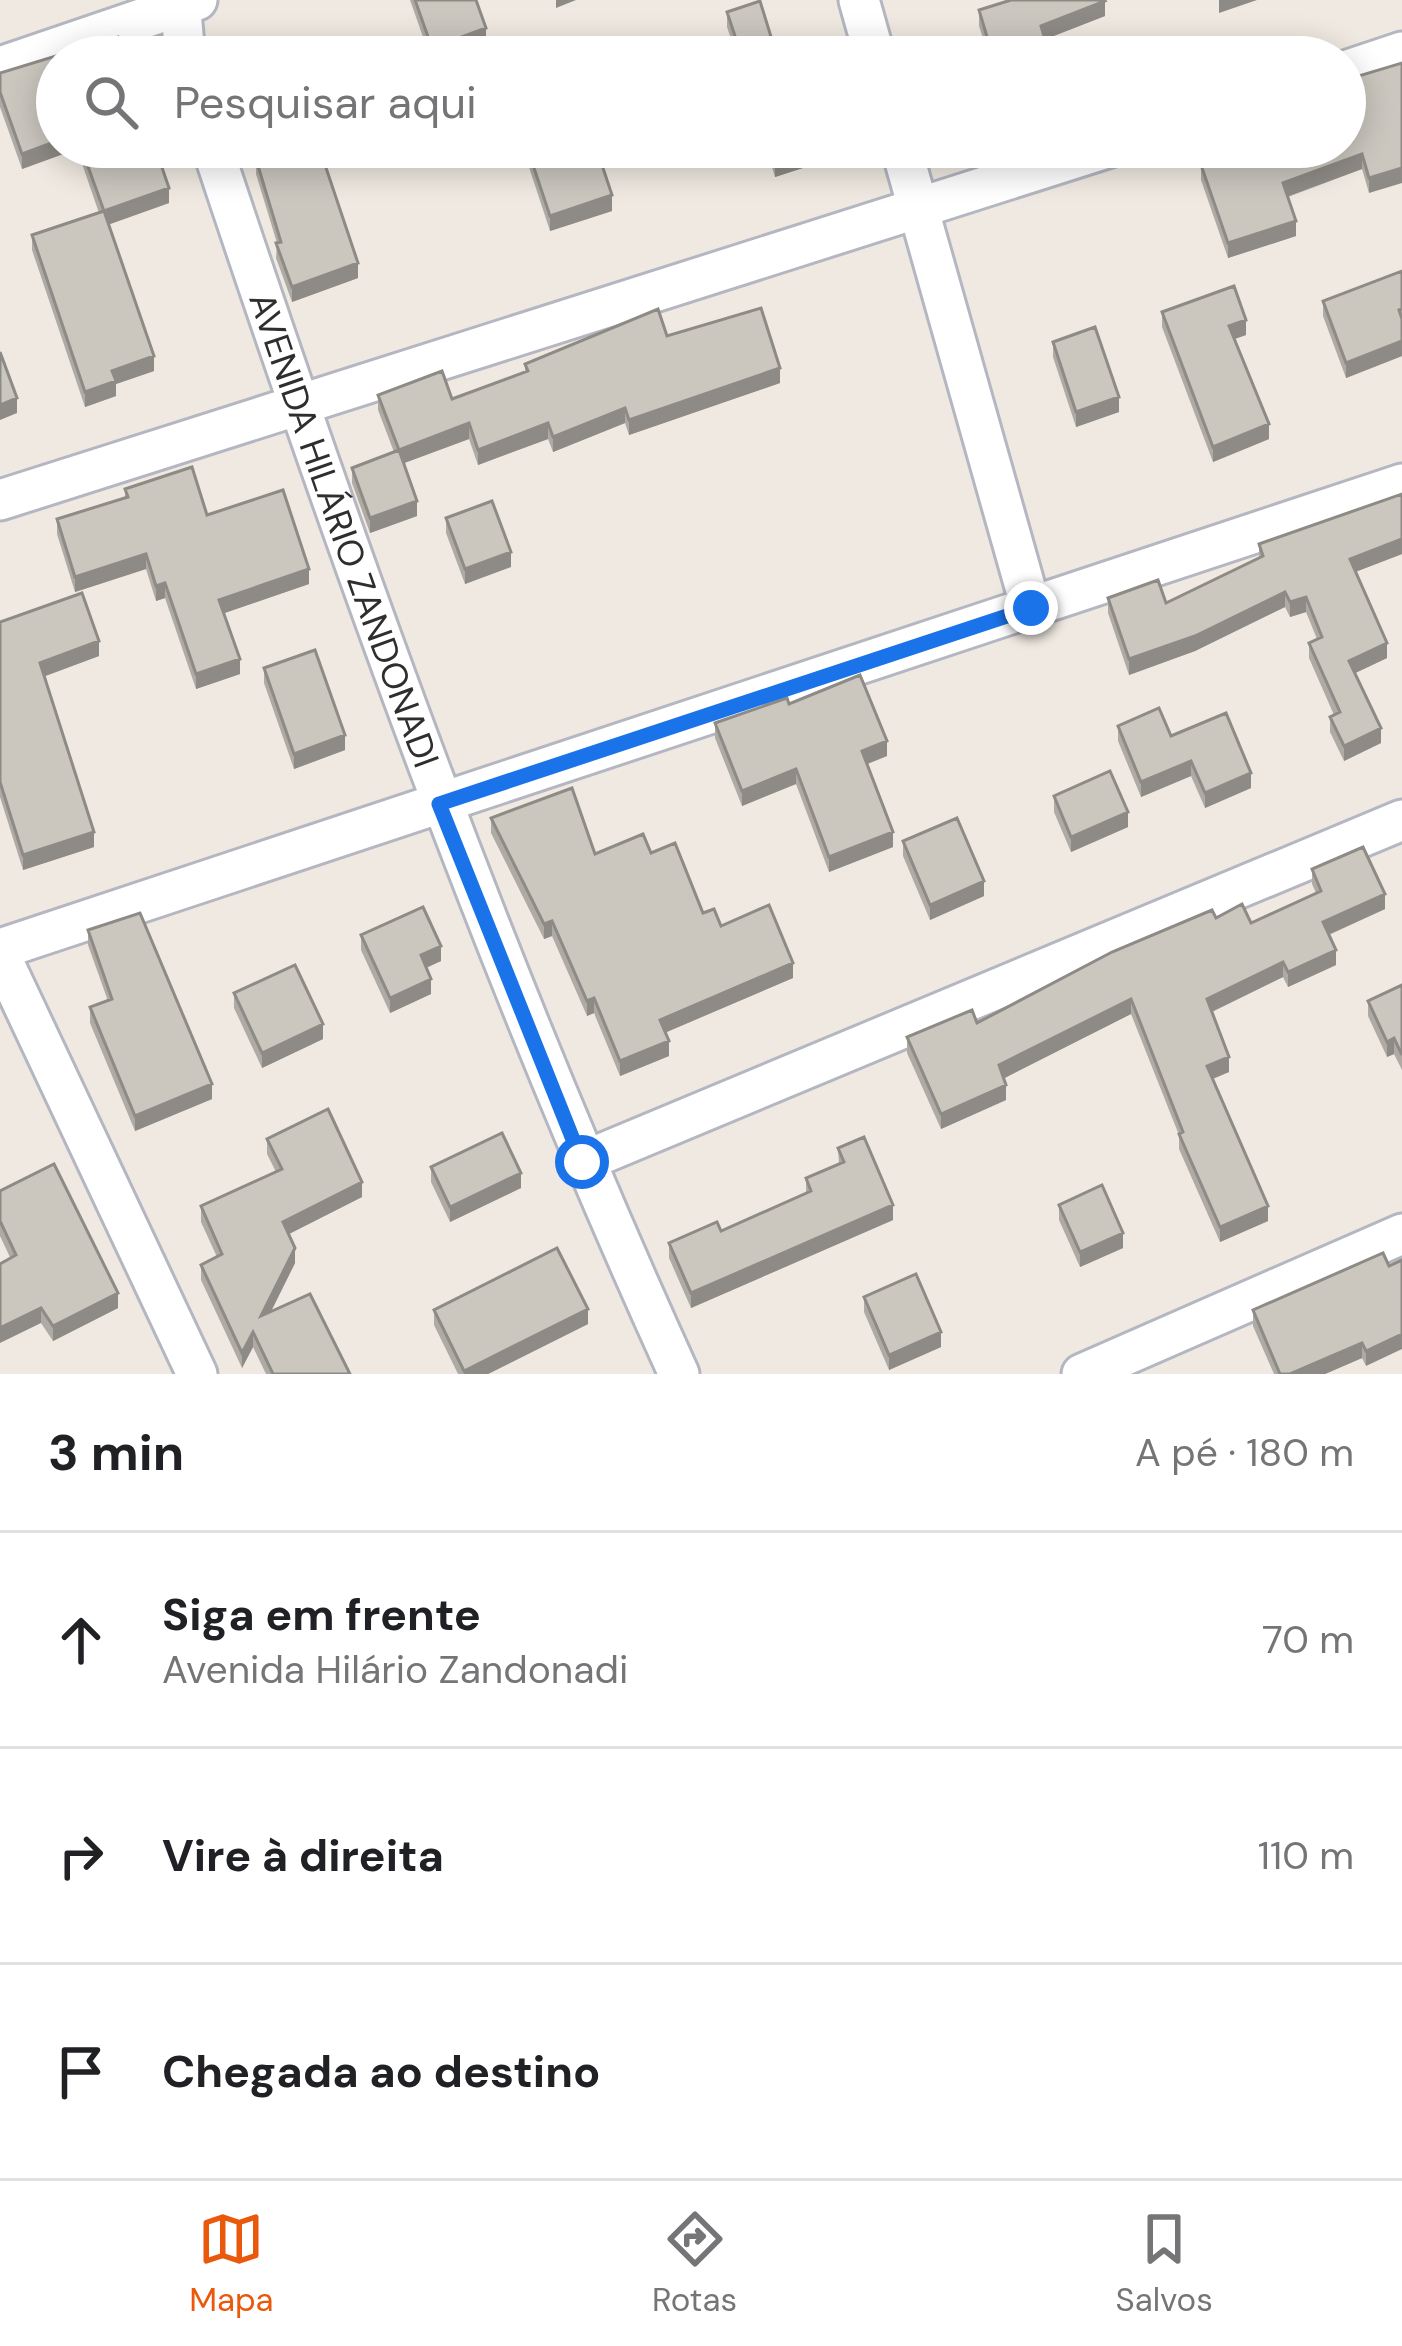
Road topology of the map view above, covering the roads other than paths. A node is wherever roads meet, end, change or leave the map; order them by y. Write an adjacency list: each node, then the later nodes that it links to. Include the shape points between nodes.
1 (859, 0): 5 (street)
2 (185, 2): 3 (street); 4 (street)
3 (88, 36)
4 (185, 36)
5 (869, 36)
6 (1402, 52): 8 (street)
7 (36, 54): 9 (street)
8 (1366, 64)
9 (0, 67)
10 (219, 168): 14 (street, AVENIDA HILÁRIO ZANDONADI)
11 (907, 168): 13 (street)
12 (1045, 168): 13 (street)
13 (919, 209): 14 (street); 17 (street)
14 (298, 406): 16 (street); 18 (street, AVENIDA HILÁRIO ZANDONADI)
15 (1402, 484): 17 (street)
16 (0, 500)
17 (1031, 608): 18 (street)
18 (439, 804): 20 (street); 21 (street, AVENIDA HILÁRIO ZANDONADI)
19 (1402, 820): 21 (street)
20 (0, 952): 23 (street)
21 (582, 1162): 24 (street, AVENIDA HILÁRIO ZANDONADI)
22 (1402, 1234): 25 (street)
23 (196, 1374)
24 (679, 1374)
25 (1082, 1374)

